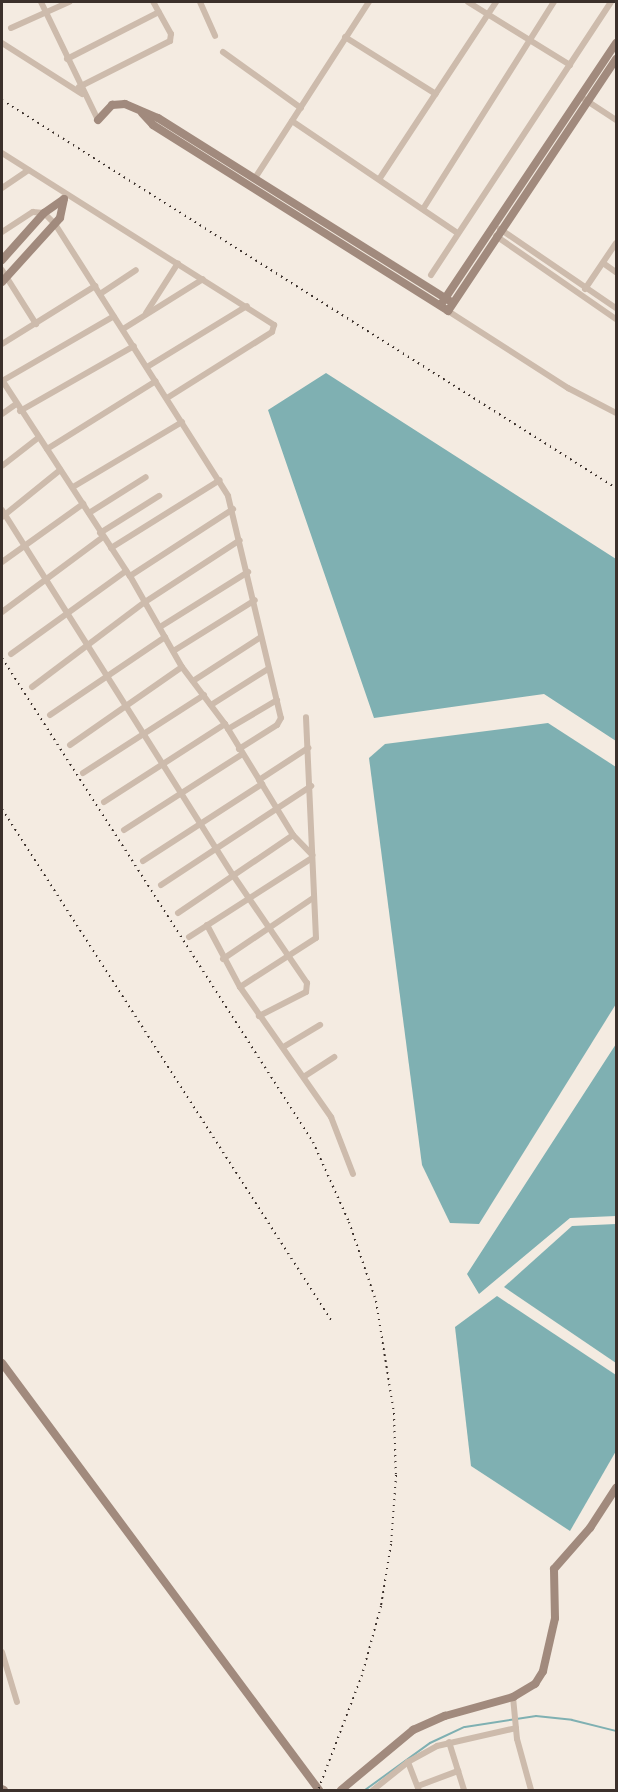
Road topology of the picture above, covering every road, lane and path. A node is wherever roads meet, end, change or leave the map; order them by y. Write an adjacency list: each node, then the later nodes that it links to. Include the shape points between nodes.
1 (41, 2): 10 (street)
2 (69, 2): 10 (street)
3 (153, 2): 11 (street)
4 (200, 2): 14 (street)
5 (369, 2): 15 (street)
6 (468, 2): 12 (street)
7 (496, 2): 12 (street)
8 (554, 2): 16 (street)
9 (611, 2): 22 (street)
10 (46, 12): 13 (street); 20 (street)
11 (159, 12): 20 (street); 23 (street, via 171,34 170,41)
12 (488, 14): 16 (street); 24 (street)
13 (11, 28)
14 (215, 36)
15 (345, 37): 24 (street); 27 (street)
16 (530, 40): 22 (street); 37 (street)
17 (2, 42): 25 (street)
18 (615, 48): 26 (street)
19 (223, 52): 27 (street)
20 (67, 59): 23 (street)
21 (616, 59): 26 (street)
22 (570, 65): 42 (street)
23 (80, 87): 25 (street)
24 (435, 94): 35 (street)
25 (83, 95): 29 (street)
26 (584, 99): 30 (street); 40 (street)
27 (301, 108): 31 (street)
28 (142, 113): 29 (street, via 125,104 112,105); 34 (street, via 158,118); 56 (street, via 153,125)
29 (98, 120)
30 (616, 120)
31 (292, 121): 34 (street); 35 (street)
32 (2, 153): 33 (street)
33 (29, 170): 36 (street); 45 (street)
34 (255, 178): 56 (street)
35 (380, 178): 37 (street)
36 (2, 188)
37 (423, 209): 42 (street)
38 (44, 213): 39 (street); 39 (street, via 64,199 63,211); 41 (street, via 33,212); 44 (street)
39 (55, 224): 50 (street); 52 (street)
40 (496, 231): 53 (street); 55 (street); 56 (street)
41 (2, 232)
42 (456, 232): 49 (street)
43 (616, 243): 46 (street)
44 (2, 260)
45 (178, 263): 51 (street); 60 (street)
46 (603, 263): 48 (street); 53 (street)
47 (136, 270): 54 (street)
48 (616, 272)
49 (431, 275)
50 (3, 276): 62 (street)
51 (203, 279): 57 (street); 60 (street)
52 (95, 286): 54 (street); 62 (street)
53 (586, 287): 55 (street); 58 (street)
54 (100, 294): 59 (street)
55 (581, 295): 61 (street)
56 (446, 305): 72 (street, via 568,388)
57 (247, 306): 66 (street); 69 (street, via 272,322 272,332)
58 (616, 308)
59 (114, 316): 63 (street); 67 (street)
60 (144, 316): 63 (street)
61 (616, 319)
62 (36, 324): 64 (street)
63 (123, 330): 65 (street)
64 (2, 344)
65 (134, 346): 66 (street); 71 (street)
66 (147, 367): 68 (street)
67 (2, 380): 70 (street)
68 (156, 381): 69 (street); 76 (street)
69 (167, 398): 74 (street)
70 (15, 405): 71 (street); 73 (street)
71 (20, 411): 75 (street)
72 (616, 413)
73 (2, 414)
74 (182, 422): 80 (street); 81 (street)
75 (38, 438): 76 (street); 77 (street)
76 (47, 449): 78 (street)
77 (2, 466)
78 (60, 470): 81 (street); 85 (street)
79 (146, 477): 86 (street)
80 (220, 480): 84 (street); 90 (street)
81 (73, 487): 83 (street)
82 (159, 496): 87 (street)
83 (83, 504): 86 (street); 89 (street)
84 (233, 509): 88 (street); 93 (street)
85 (3, 513): 89 (street)
86 (88, 513): 87 (street)
87 (102, 535): 90 (street); 94 (street)
88 (240, 540): 92 (street); 96 (street)
89 (23, 546): 91 (street); 94 (street)
90 (111, 548): 93 (street)
91 (2, 562)
92 (248, 572): 95 (street); 99 (street)
93 (128, 574): 96 (street); 98 (street)
94 (44, 578): 97 (street); 98 (street)
95 (255, 600): 101 (street); 103 (street)
96 (145, 602): 99 (street); 102 (street)
97 (2, 612)
98 (69, 613): 102 (street); 104 (street)
99 (160, 627): 100 (street)
100 (165, 637): 103 (street); 107 (street)
101 (261, 637): 106 (street); 108 (street)
102 (90, 646): 107 (street); 109 (street)
103 (175, 650): 105 (street)
104 (11, 654)
105 (182, 667): 108 (street); 113 (street)
106 (268, 669): 111 (street); 112 (street)
107 (110, 676): 113 (street); 114 (street)
108 (193, 681): 110 (street)
109 (32, 687)
110 (204, 695): 112 (street); 117 (street)
111 (277, 700): 116 (street); 120 (street, via 279,723)
112 (211, 705): 116 (street)
113 (129, 706): 117 (street); 118 (street)
114 (50, 715)
115 (306, 717): 119 (street)
116 (226, 726): 120 (street); 121 (street)
117 (144, 734): 121 (street); 122 (street)
118 (70, 745)
119 (308, 748): 123 (street); 124 (street)
120 (240, 752): 123 (street); 125 (street)
121 (162, 764): 125 (street); 126 (street)
122 (83, 773)
123 (260, 782): 127 (street); 128 (street)
124 (311, 786): 127 (street); 132 (street)
125 (182, 793): 128 (street); 129 (street)
126 (104, 802)
127 (278, 809): 130 (street); 131 (street)
128 (201, 824): 131 (street); 133 (street)
129 (124, 830)
130 (293, 835): 132 (street); 134 (street)
131 (217, 849): 134 (street); 135 (street)
132 (312, 856): 136 (street); 137 (street)
133 (143, 861)
134 (233, 875): 137 (street); 138 (street)
135 (161, 885)
136 (313, 898): 140 (street); 142 (street, via 316,938)
137 (249, 899): 139 (street); 140 (street)
138 (178, 913)
139 (207, 925): 141 (street); 143 (street)
140 (268, 929): 142 (street); 143 (street)
141 (189, 937)
142 (288, 957): 144 (street); 145 (street, via 308,983 308,990)
143 (223, 959): 144 (street)
144 (240, 987): 145 (street)
145 (259, 1016): 147 (street)
146 (320, 1024): 147 (street)
147 (285, 1046): 149 (street)
148 (334, 1057): 149 (street)
149 (305, 1076): 150 (street, via 335,1123)
150 (353, 1174)
151 (2, 1363): 161 (street)
152 (616, 1488): 154 (street, via 590,1528 554,1569 555,1618 543,1671 531,1688)
153 (2, 1652): 155 (street)
154 (513, 1697): 156 (street); 162 (street, via 445,1716 413,1730)
155 (17, 1701)
156 (516, 1725): 157 (street); 165 (street)
157 (449, 1743): 158 (street); 159 (street)
158 (408, 1762): 160 (street); 163 (street)
159 (458, 1772): 160 (street); 164 (street)
160 (418, 1788)
161 (319, 1791)
162 (341, 1791)
163 (373, 1791)
164 (465, 1791)
165 (531, 1791)

